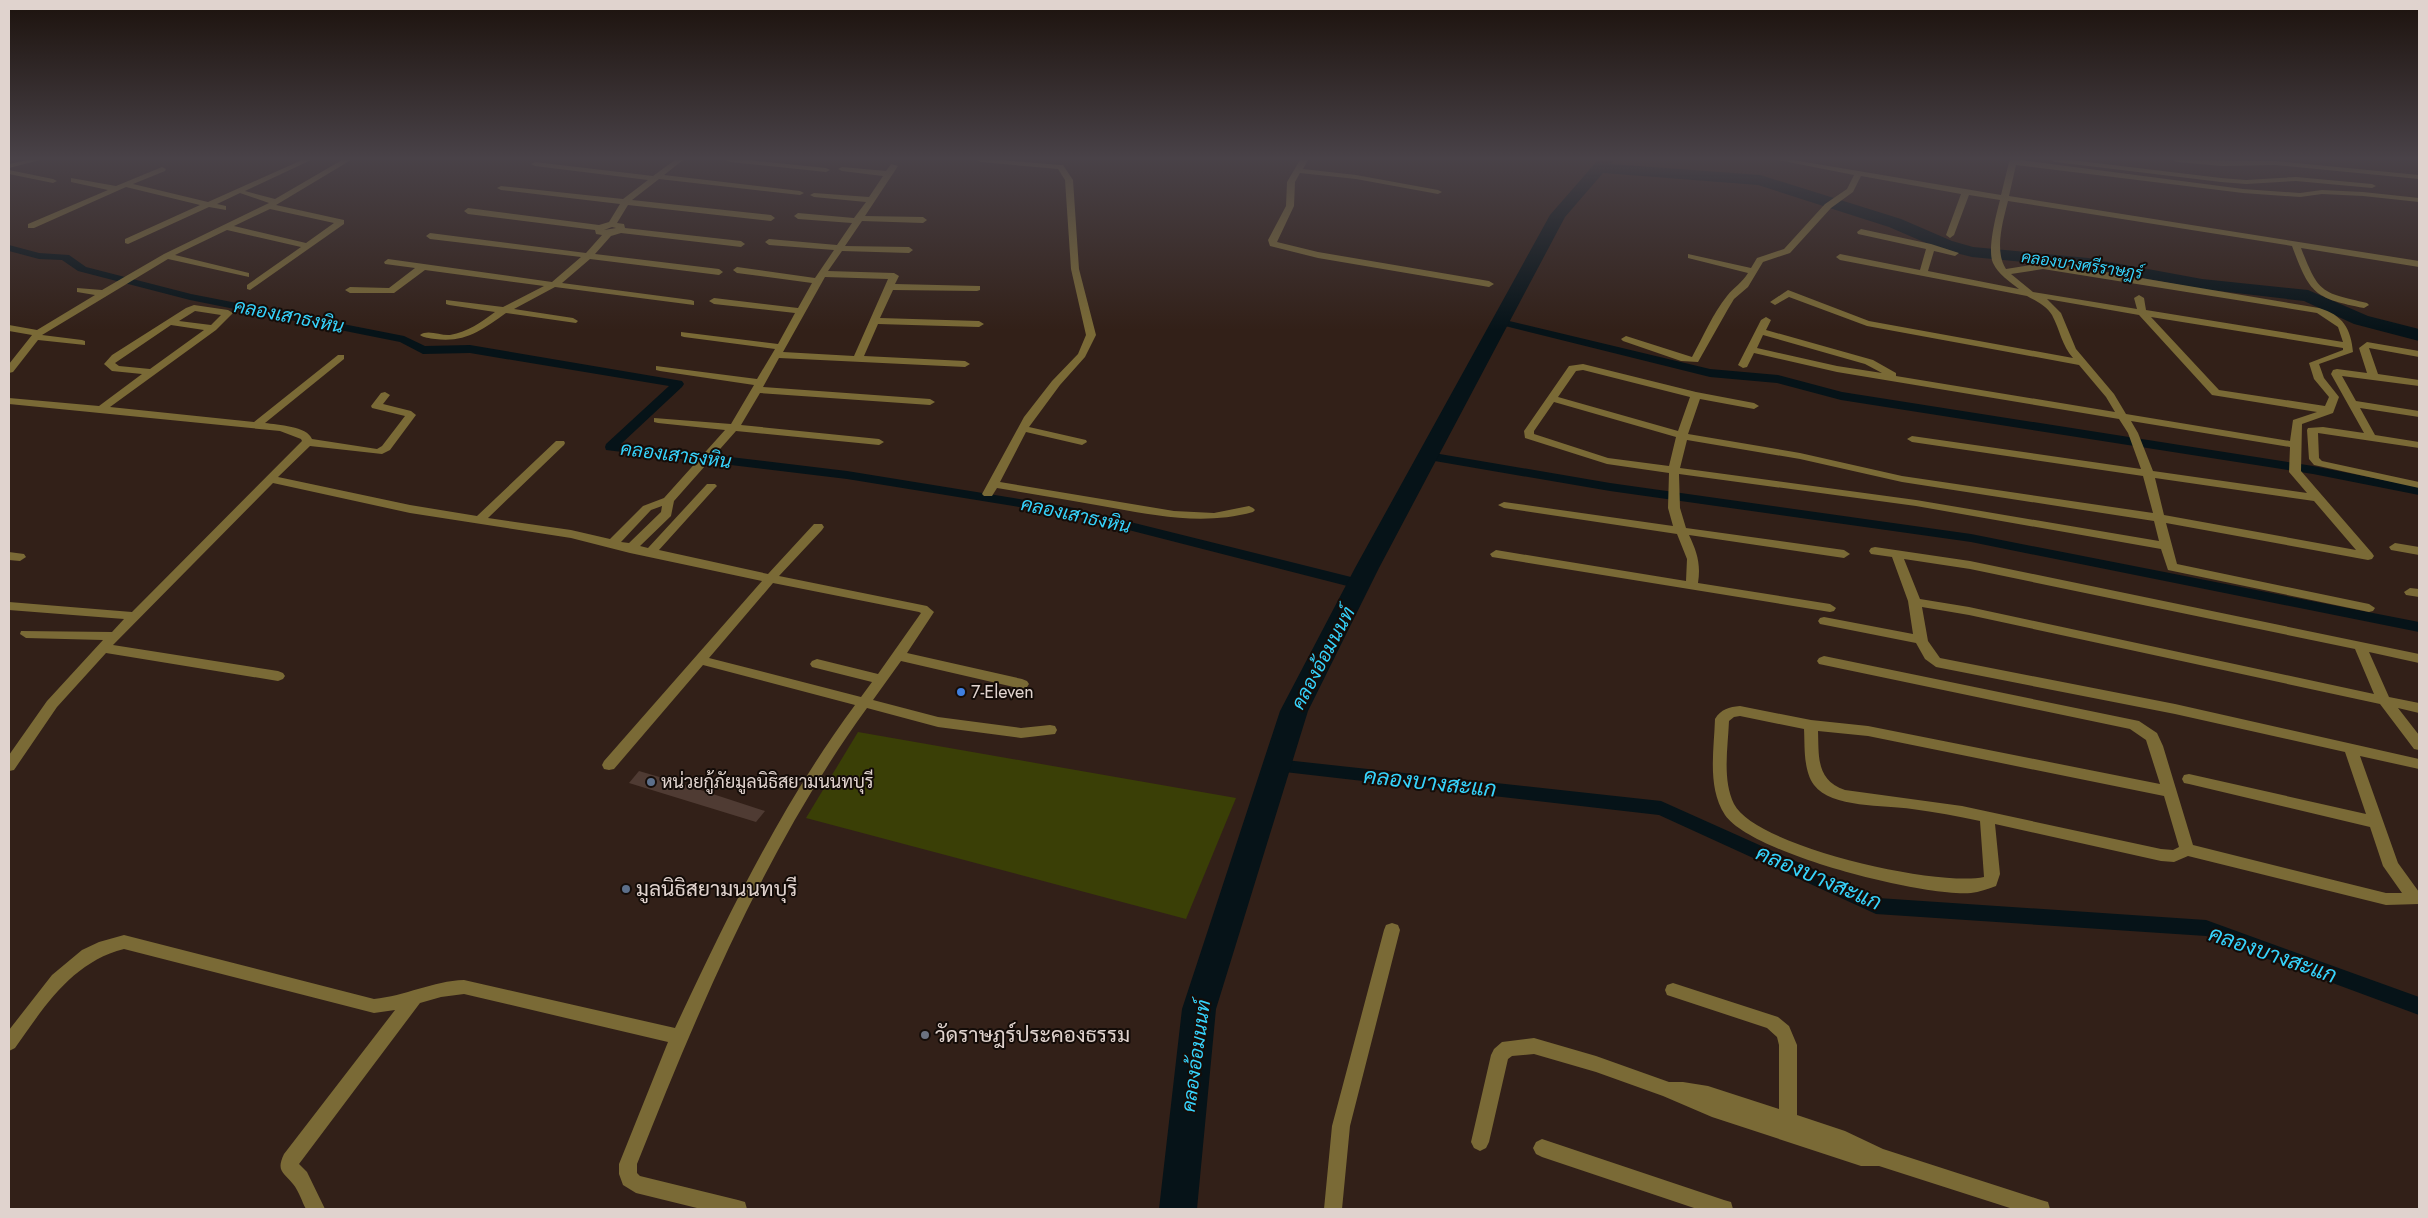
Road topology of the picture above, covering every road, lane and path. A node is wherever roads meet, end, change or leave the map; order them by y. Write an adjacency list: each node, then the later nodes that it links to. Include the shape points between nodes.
1 (52, 217): 18 (street)
2 (182, 217): 21 (street)
3 (246, 217): 19 (street)
4 (321, 217): 51 (street, via 341,222)
5 (513, 217): 20 (street)
6 (615, 217): 20 (street)
7 (761, 217): 15 (street)
8 (815, 217): 16 (street)
9 (1071, 217): 110 (street, via 1075,269 1091,334 1082,355)
10 (1284, 217): 50 (street, via 1272,240 1276,246)
11 (1818, 217): 43 (street, via 1787,251 1760,260)
12 (1957, 217): 23 (street)
13 (1999, 217): 45 (street, via 1997,262)
14 (2120, 217): 30 (street)
15 (771, 218)
16 (857, 219): 17 (street); 31 (street)
17 (923, 220)
18 (31, 226)
19 (226, 227): 29 (street); 35 (street)
20 (607, 229): 28 (street); 37 (street)
21 (149, 232): 25 (street); 27 (street, via 152,234)
22 (1861, 232): 32 (street)
23 (1950, 235)
24 (430, 236): 37 (street)
25 (128, 242)
26 (769, 242): 31 (street)
27 (142, 243)
28 (741, 244)
29 (304, 245)
30 (2296, 245): 40 (street); 63 (street, via 2315,289 2332,298)
31 (839, 248): 33 (street); 48 (street)
32 (1931, 248): 34 (street); 46 (street)
33 (909, 250)
34 (1956, 253)
35 (167, 256): 47 (street); 56 (street)
36 (1691, 256): 43 (street)
37 (587, 257): 44 (street); 49 (street)
38 (1840, 257): 46 (street)
39 (388, 262): 41 (street)
40 (2419, 264)
41 (423, 266): 49 (street); 55 (street, via 391,291)
42 (737, 270): 48 (street)
43 (1752, 271): 78 (street, via 1745,285 1731,296 1695,360)
44 (719, 272)
45 (2004, 272): 57 (street); 80 (street, via 2043,266 2064,268 2318,311 2339,320 2347,332)
46 (1923, 273): 57 (street)
47 (246, 275)
48 (820, 277): 52 (street, via 894,276); 65 (street)
49 (555, 284): 62 (street); 64 (street)
50 (1489, 284)
51 (250, 287)
52 (889, 287): 53 (street); 69 (street)
53 (977, 288)
54 (80, 290): 56 (street)
55 (350, 290)
56 (104, 293): 76 (street)
57 (2030, 294): 66 (street); 86 (street, via 2056,313 2071,350)
58 (2139, 298): 66 (street)
59 (714, 301): 65 (street)
60 (449, 302): 64 (street)
61 (1776, 302): 86 (street, via 1788,293 1867,324)
62 (691, 303)
63 (2364, 305)
64 (503, 311): 68 (street); 77 (street, via 459,337)
65 (801, 311): 82 (street)
66 (2142, 312): 80 (street); 104 (street, via 2216,393)
67 (1766, 320): 74 (street)
68 (573, 321)
69 (874, 321): 71 (street); 85 (street)
70 (168, 322): 73 (street); 73 (street, via 194,308 228,313); 91 (street, via 109,364 116,369)
71 (980, 324)
72 (9, 328): 76 (street)
73 (213, 328): 91 (street)
74 (1760, 331): 81 (street); 93 (street, via 1869,362)
75 (684, 334): 82 (street)
76 (37, 335): 79 (street); 90 (street)
77 (425, 335)
78 (1626, 339)
79 (82, 343)
80 (2348, 346): 104 (street, via 2348,352 2314,363 2319,379 2334,397)
81 (1752, 350): 88 (street); 93 (street)
82 (779, 351): 85 (street); 95 (street)
83 (2419, 354): 92 (street, via 2367,345 2364,348)
84 (341, 357): 108 (street)
85 (858, 358): 87 (street)
86 (2082, 363): 106 (street, via 2110,396)
87 (965, 364)
88 (1743, 365)
89 (660, 368): 95 (street)
90 (9, 370)
91 (151, 372): 103 (street)
92 (2373, 376): 94 (street); 101 (street, via 2343,371 2336,374)
93 (1901, 379): 106 (street)
94 (2419, 383)
95 (759, 387): 100 (street); 109 (street)
96 (385, 395): 114 (street, via 376,406 410,415 386,448 374,452)
97 (1696, 395): 98 (street, via 1582,367 1574,368); 102 (street); 111 (street)
98 (1551, 398): 111 (street); 120 (street, via 1529,431 1529,436 1607,460)
99 (9, 401): 103 (street)
100 (930, 402)
101 (2353, 404): 105 (street); 113 (street)
102 (1754, 406)
103 (103, 408): 108 (street)
104 (2330, 411): 119 (street, via 2297,422)
105 (2419, 414)
106 (2122, 417): 119 (street); 121 (street, via 2133,433)
107 (658, 420): 109 (street)
108 (255, 426): 114 (street, via 303,434)
109 (734, 428): 115 (street); 126 (street)
110 (1022, 428): 116 (street); 128 (street, via 990,489 1162,513 1220,516)
111 (1683, 436): 120 (street); 129 (street, via 1902,478)
112 (1912, 438): 121 (street)
113 (2371, 438): 118 (street); 123 (street, via 2312,430 2314,459 2324,466)
114 (307, 442): 122 (street)
115 (879, 442)
116 (1082, 442)
117 (560, 443): 130 (street)
118 (2419, 445)
119 (2295, 449): 125 (street, via 2295,472)
120 (1674, 471): 132 (street, via 1674,508); 134 (street, via 1916,503)
121 (2148, 473): 125 (street); 129 (street)
122 (271, 479): 130 (street, via 374,502); 149 (street)
123 (2419, 485)
124 (712, 486): 139 (street)
125 (2316, 498): 129 (street, via 2368,556)
126 (668, 500): 133 (street, via 647,508); 136 (street, via 667,512)
127 (1504, 505): 132 (street)
128 (1249, 510)
129 (2161, 518): 134 (street)
130 (480, 519): 133 (street)
131 (818, 527): 143 (street)
132 (1680, 531): 142 (street); 144 (street, via 1694,566)
133 (612, 544): 136 (street)
134 (2167, 546): 148 (street, via 2172,567)
135 (2395, 547): 138 (street)
136 (630, 549): 139 (street)
137 (1875, 551): 140 (street)
138 (2419, 551)
139 (650, 553): 143 (street)
140 (1896, 553): 145 (street); 154 (street, via 1970,565)
141 (1496, 554): 144 (street)
142 (1844, 554)
143 (770, 578): 156 (street, via 926,610 927,616); 158 (street)
144 (1692, 585): 147 (street)
145 (1914, 602): 153 (street); 164 (street, via 1970,611)
146 (9, 606): 149 (street)
147 (1830, 608)
148 (2369, 608)
149 (134, 616): 152 (street)
150 (1824, 621): 153 (street)
151 (26, 634): 152 (street)
152 (114, 636): 155 (street)
153 (1920, 639): 170 (street, via 1928,656 1945,665 2175,709)
154 (2360, 646): 157 (street); 164 (street)
155 (103, 648): 161 (street); 173 (street, via 52,704)
156 (898, 656): 162 (street); 163 (street)
157 (2419, 658)
158 (699, 660): 165 (street); 172 (street)
159 (1824, 661): 175 (street, via 2134,725 2152,737)
160 (817, 664): 162 (street)
161 (278, 676)
162 (881, 679): 165 (street)
163 (1022, 684)
164 (2384, 700): 166 (street); 169 (street)
165 (862, 704): 168 (street, via 938,722 994,730 1022,733); 183 (street, via 779,835 733,921)
166 (2419, 708)
167 (1811, 725): 175 (street, via 1868,730); 176 (street, via 1815,774 1830,790); 176 (street, via 1740,711 1730,712 1722,719 1722,794 1727,806 1744,825 1817,858 1934,885 1971,887 1991,882)
168 (1050, 730)
169 (2419, 745)
170 (2351, 750): 171 (street); 177 (street)
171 (2419, 764)
172 (609, 765)
173 (9, 766)
174 (2189, 779): 177 (street)
175 (2171, 792): 178 (street)
176 (1987, 817): 178 (street, via 2161,855 2174,856)
177 (2374, 822): 179 (street, via 2392,866)
178 (2187, 850): 179 (street, via 2386,899)
179 (2417, 897)
180 (1392, 930): 192 (street, via 1341,1126)
181 (1673, 990): 186 (street, via 1772,1022 1781,1028 1787,1035 1788,1045)
182 (414, 998): 183 (street, via 464,987); 184 (street, via 391,1006 374,1006 124,942 107,944 69,969 46,992); 190 (street, via 290,1160 291,1171 300,1178)
183 (679, 1037): 191 (street, via 628,1164 627,1175 629,1180 648,1188)
184 (9, 1043)
185 (1668, 1089): 186 (street, via 1689,1089); 187 (street, via 1534,1046 1508,1048 1500,1055); 189 (street, via 1712,1109 1861,1157)
186 (1788, 1121): 189 (street, via 1856,1144)
187 (1480, 1142)
188 (1542, 1148): 193 (street)
189 (1879, 1157): 194 (street)
190 (316, 1209)
191 (738, 1209)
192 (1334, 1209)
193 (1724, 1209)
194 (2041, 1209)

